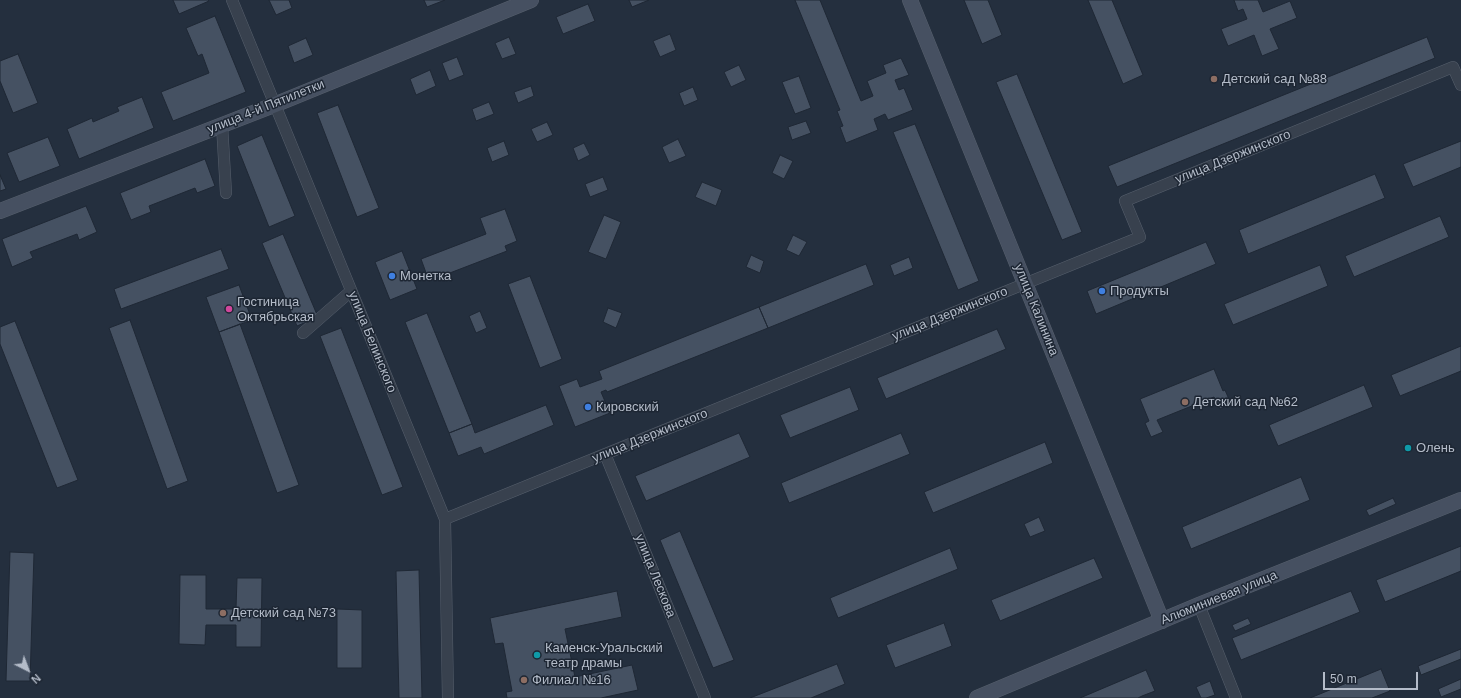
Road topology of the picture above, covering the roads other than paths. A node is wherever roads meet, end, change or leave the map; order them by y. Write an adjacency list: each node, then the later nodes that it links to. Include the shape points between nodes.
1 (232, 0): 5 (street, улица Белинского)
2 (531, 0): 5 (main road, улица 4-й Пятилетки)
3 (910, 0): 9 (main road, улица Калинина)
4 (1461, 85): 9 (street, улица Дзержинского, via 1453,67 1125,201 1140,237)
5 (274, 105): 6 (main road, улица 4-й Пятилетки); 10 (street, улица Белинского)
6 (222, 125): 7 (street); 8 (main road, улица 4-й Пятилетки)
7 (226, 193)
8 (0, 211)
9 (1026, 284): 12 (street, улица Дзержинского); 16 (main road, улица Калинина)
10 (351, 292): 11 (street); 14 (street, улица Белинского)
11 (303, 333)
12 (605, 454): 14 (street, улица Дзержинского); 18 (street, улица Лескова)
13 (1461, 500): 15 (main road, Алюминиевая улица)
14 (445, 519): 17 (street, улица Белинского)
15 (1199, 605): 16 (main road, Алюминиевая улица); 20 (street)
16 (1162, 621): 19 (main road, Алюминиевая улица)
17 (448, 698)
18 (705, 698)
19 (977, 698)
20 (1236, 698)

